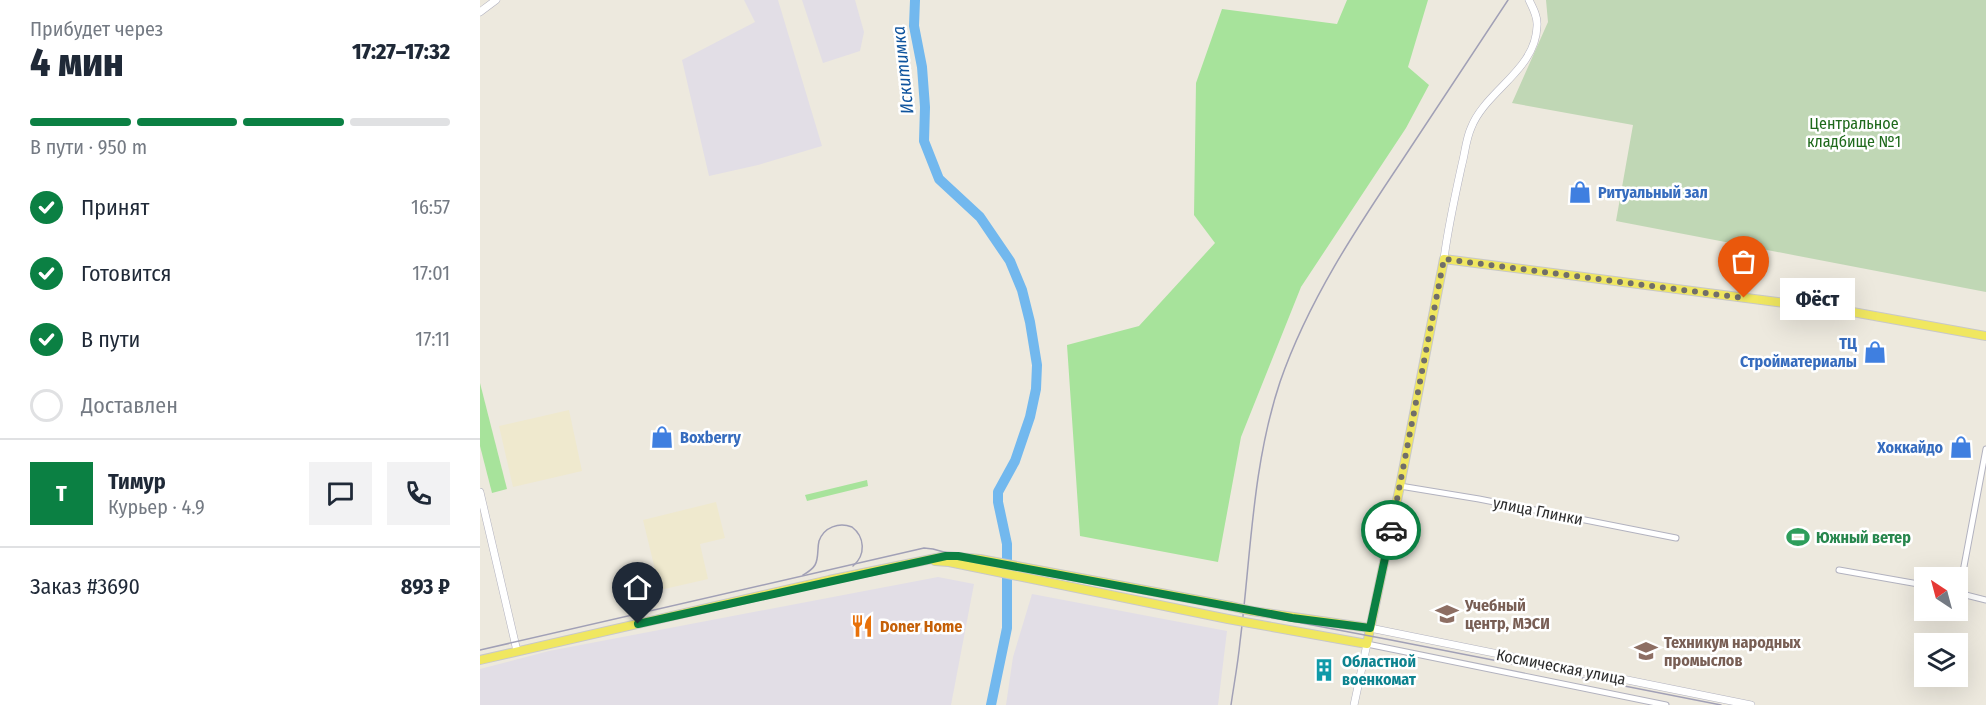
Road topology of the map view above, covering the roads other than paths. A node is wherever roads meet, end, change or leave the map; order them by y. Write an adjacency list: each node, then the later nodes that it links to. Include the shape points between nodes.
1 (496, 0): 3 (street)
2 (1529, 0): 4 (street, via 1538,25 1536,37 1522,64 1484,106 1470,130)
3 (480, 12)
4 (1444, 259): 5 (main road, via 1847,311); 7 (main road)
5 (1986, 336)
6 (1986, 448): 11 (street)
7 (1400, 486): 9 (street, улица Глинки); 16 (main road)
8 (480, 492): 18 (street)
9 (1676, 538)
10 (922, 561): 16 (main road, bridge, via 946,556 980,559 1252,611); 17 (main road, bridge, via 949,562); 18 (main road)
11 (1963, 567)
12 (1839, 570): 13 (street)
13 (1914, 583)
14 (1968, 596): 15 (street)
15 (1986, 600)
16 (1370, 628): 17 (main road); 22 (street, Космическая улица)
17 (1367, 644): 20 (street); 21 (street, Космическая улица)
18 (517, 651): 19 (main road)
19 (480, 660)
20 (1354, 705)
21 (1666, 705)
22 (1751, 705)

